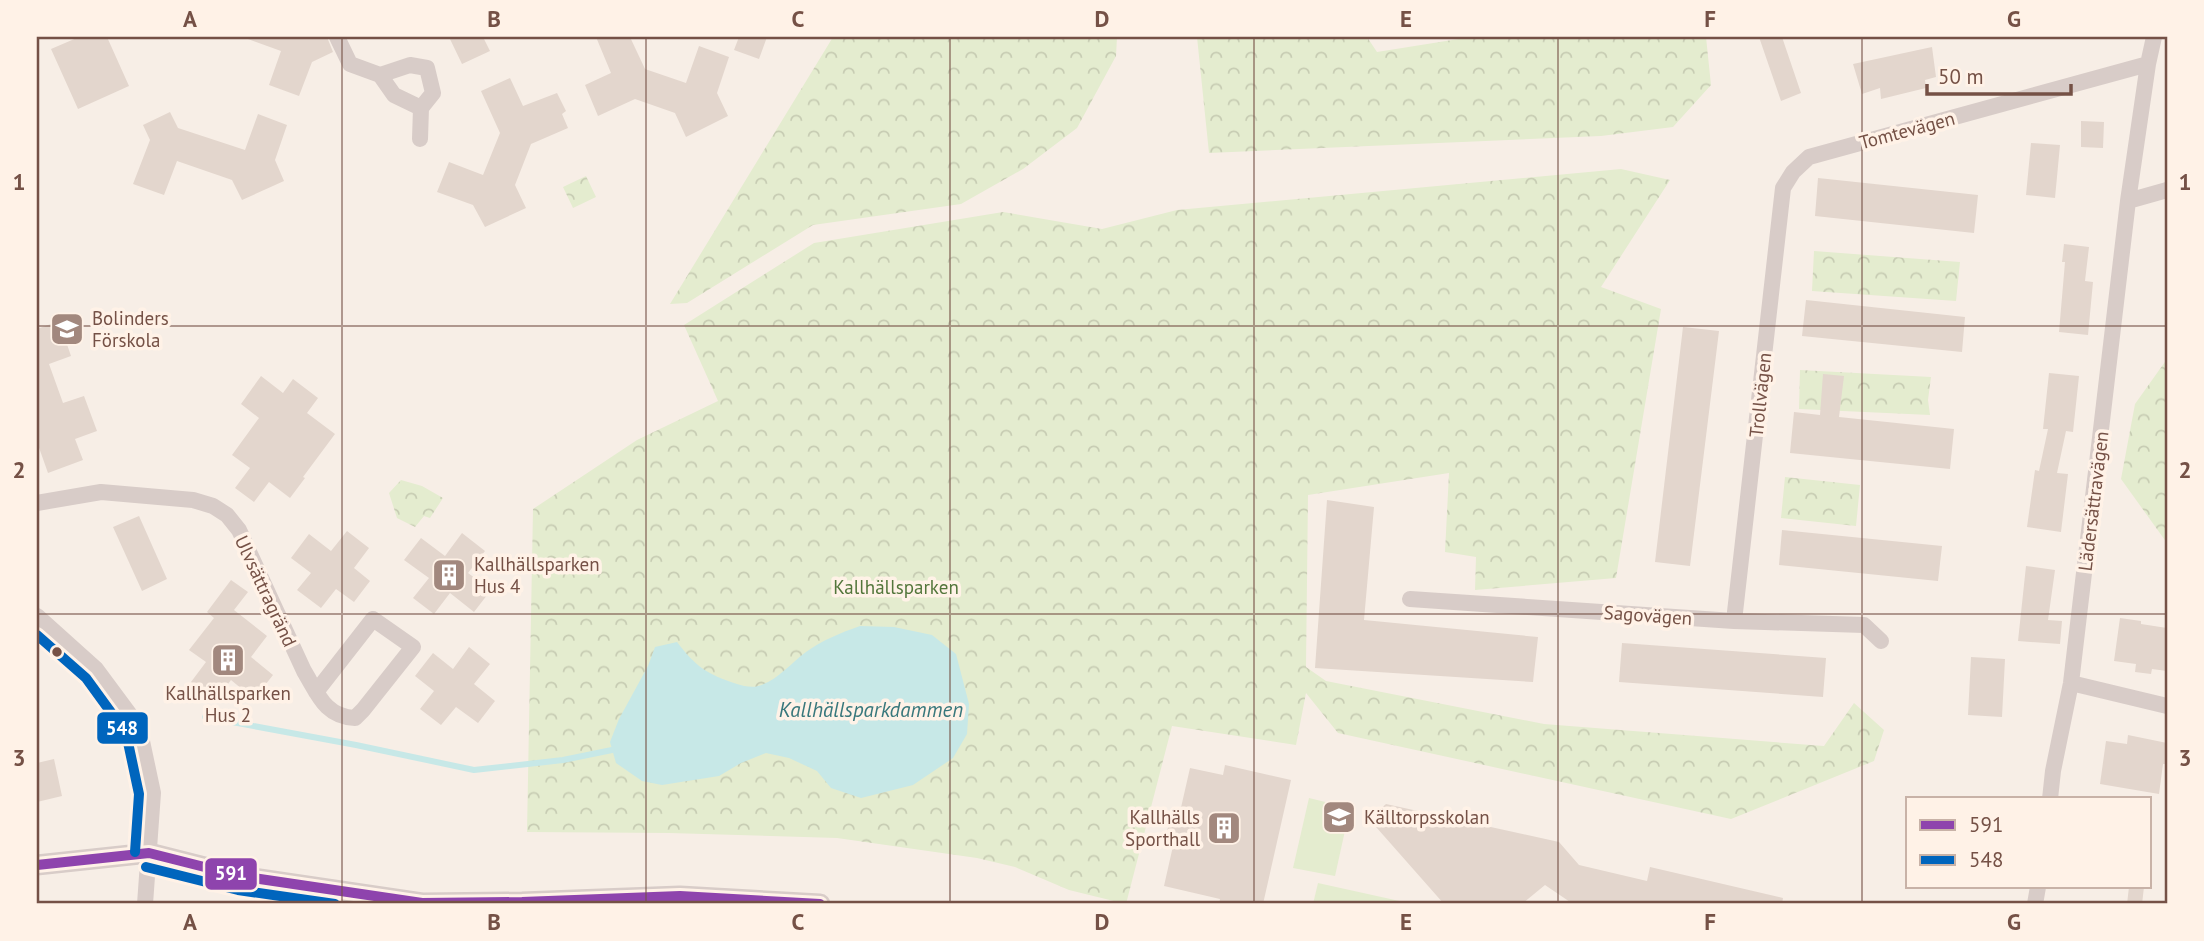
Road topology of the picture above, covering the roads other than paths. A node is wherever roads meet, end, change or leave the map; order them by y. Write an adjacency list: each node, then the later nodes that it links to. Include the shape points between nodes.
1 (337, 37): 4 (street, via 350,64)
2 (2154, 37): 3 (street, Lädersättravägen)
3 (2148, 64): 7 (street, Tomtevägen, via 1809,157); 9 (street, Lädersättravägen)
4 (380, 75): 5 (street, via 394,95); 5 (street, via 410,65 428,68 433,93)
5 (421, 108): 6 (street)
6 (420, 139)
7 (1793, 172): 13 (street, Trollvägen, via 1783,188)
8 (2167, 190): 9 (street)
9 (2128, 201): 15 (street, Lädersättravägen)
10 (37, 503): 16 (street, Ulvsättragränd, via 101,492 192,500 227,515 239,530)
11 (1410, 599): 13 (street, Sagovägen)
12 (37, 616): 19 (street, via 96,669 139,727 153,793)
13 (1734, 621): 14 (street, Sagovägen, via 1864,625)
14 (1881, 641)
15 (2071, 683): 17 (street); 18 (street, Lädersättravägen)
16 (316, 692): 16 (street, Ulvsättragränd, via 373,618 413,648 355,718 329,710)
17 (2167, 706)
18 (2050, 797)
19 (149, 853): 20 (street); 21 (street); 22 (street, via 240,876 422,902 680,896)
20 (37, 865)
21 (145, 904)
22 (820, 904)

